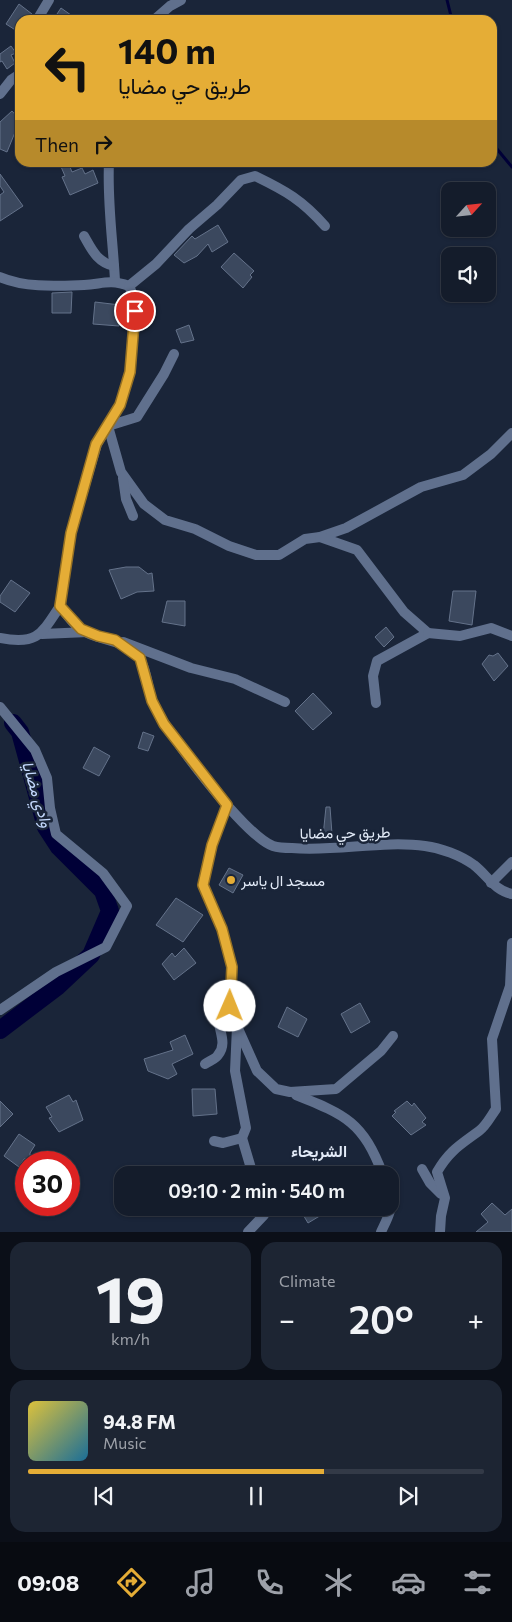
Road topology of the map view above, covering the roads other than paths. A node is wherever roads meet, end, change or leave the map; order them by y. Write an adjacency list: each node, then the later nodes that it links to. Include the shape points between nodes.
1 (49, 0): 4 (street)
2 (181, 0): 3 (street)
3 (170, 3): 5 (street)
4 (40, 15)
5 (159, 15)
6 (15, 77): 7 (street)
7 (0, 94)
8 (108, 167): 11 (street)
9 (325, 226): 14 (street, via 291,194 256,176 241,180 156,264)
10 (84, 236): 11 (street, via 104,264)
11 (114, 266): 13 (street)
12 (0, 277): 13 (street, via 11,282 46,286)
13 (114, 281): 14 (street)
14 (129, 286): 16 (street, via 135,300 130,372 120,405)
15 (174, 354): 16 (street, via 137,417)
16 (108, 426): 18 (street); 21 (street, via 96,444 71,533)
17 (512, 433): 20 (street, via 492,454 463,475 421,487 346,528)
18 (122, 472): 19 (street, via 126,499); 20 (street, via 144,504 165,520 256,555 279,556 305,539)
19 (133, 516)
20 (320, 537): 23 (street, via 357,550 404,612)
21 (60, 606): 22 (street, طريق حي مضايا, via 81,629); 24 (street)
22 (88, 632): 24 (street); 27 (street, طريق حي مضايا)
23 (428, 633): 25 (street, via 460,636 491,628); 29 (street, via 377,661 373,676)
24 (42, 634): 26 (street, via 20,642)
25 (512, 636)
26 (0, 638)
27 (115, 640): 28 (street, via 191,668 235,679); 31 (street, طريق حي مضايا, via 140,658 152,701 164,724)
28 (285, 702)
29 (376, 704)
30 (0, 707): 37 (street, via 35,750 47,778 56,834 103,872 127,906 106,947 56,972)
31 (227, 805): 33 (street, طريق حي مضايا, via 258,836 273,846 314,850 424,846 461,857); 36 (street, via 212,845 203,885 222,929 232,967)
32 (512, 862): 33 (street)
33 (491, 883): 34 (street, طريق حي مضايا)
34 (512, 894)
35 (512, 943): 47 (street, via 510,986 492,1039 496,1109 480,1130 448,1154 437,1172)
36 (230, 993): 38 (street, via 230,1006); 40 (street, via 218,1012 222,1043 218,1055)
37 (0, 1010)
38 (237, 1023): 41 (street, via 257,1071 276,1089); 42 (street, via 235,1071 246,1128)
39 (393, 1036): 41 (street, via 382,1051 336,1090)
40 (205, 1064)
41 (290, 1092): 45 (street, via 354,1123 366,1138)
42 (242, 1138): 43 (street, via 223,1143); 44 (street)
43 (214, 1141)
44 (250, 1166)
45 (379, 1166)
46 (422, 1169): 47 (street)
47 (445, 1198): 52 (street)
48 (263, 1216): 50 (street)
49 (388, 1216): 51 (street)
50 (248, 1232)
51 (381, 1232)
52 (440, 1232)

